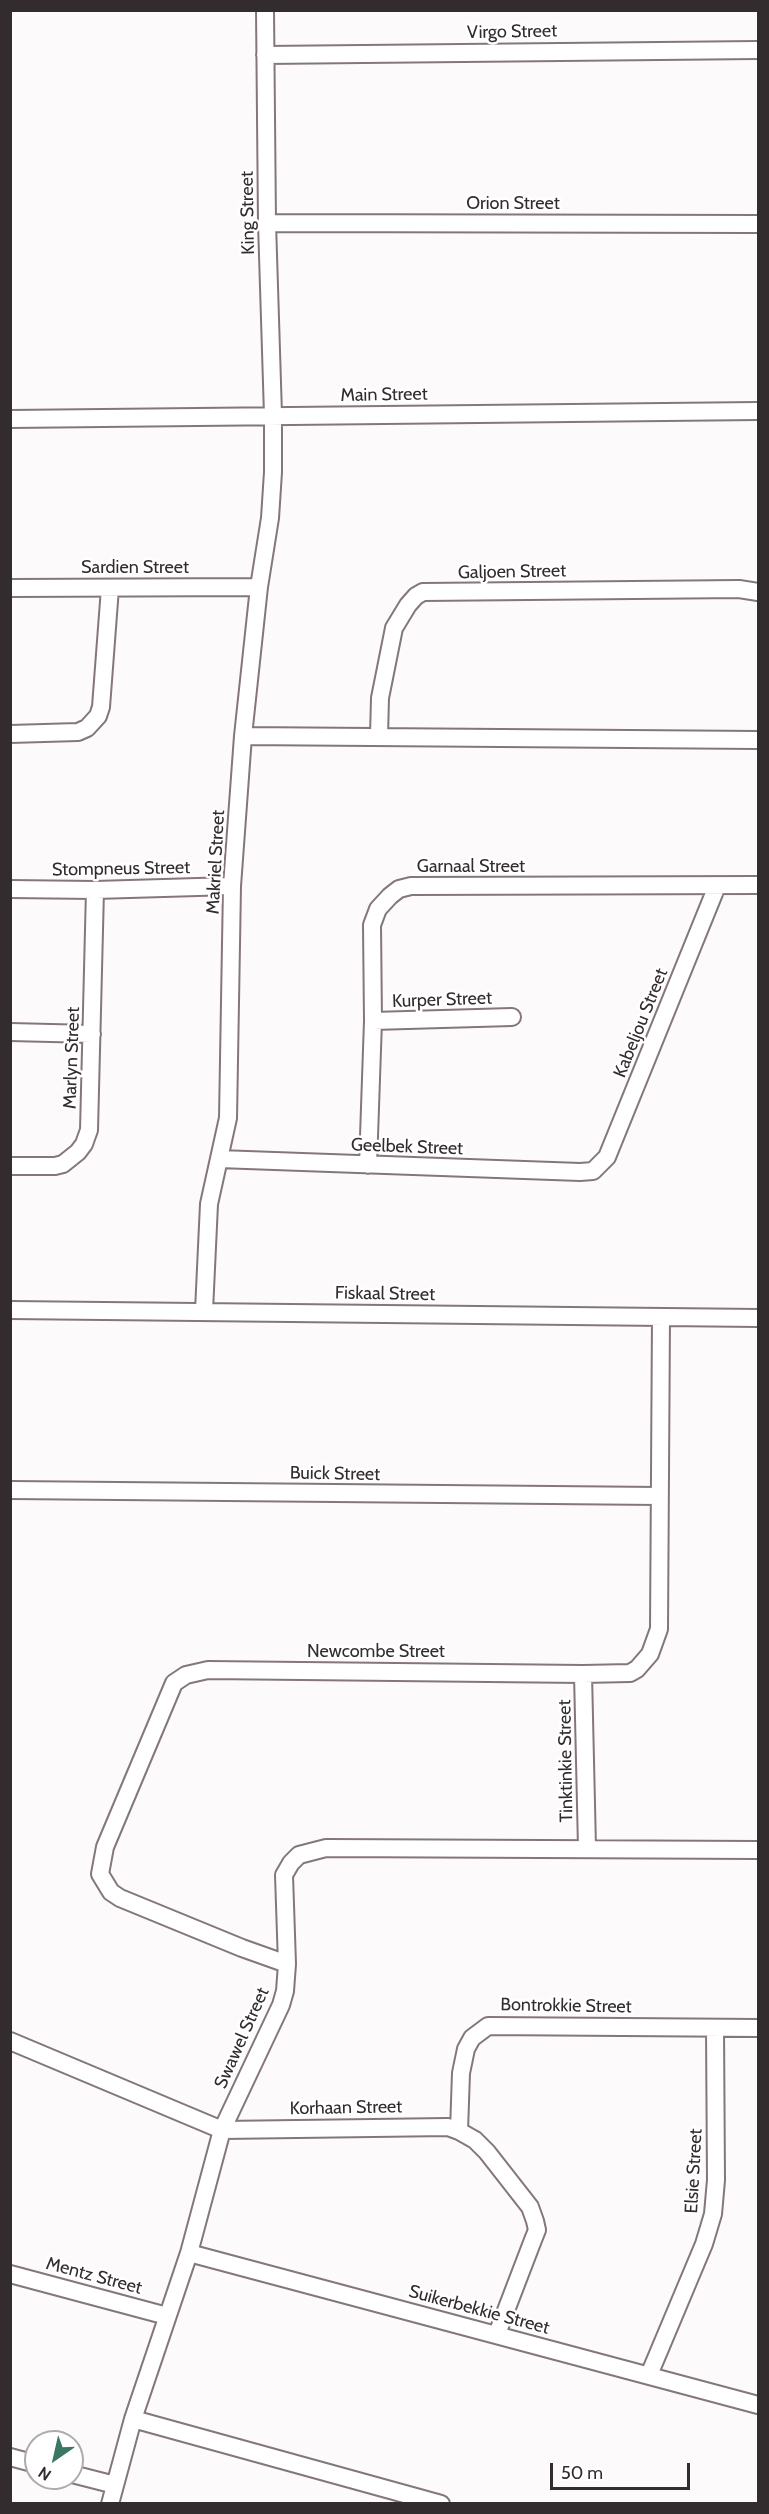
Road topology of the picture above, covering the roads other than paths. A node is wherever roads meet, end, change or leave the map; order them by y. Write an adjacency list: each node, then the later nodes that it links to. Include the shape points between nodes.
1 (265, 10): 3 (street, King Street)
2 (759, 50): 3 (street, Virgo Street)
3 (265, 55): 4 (street, King Street)
4 (267, 223): 5 (street, Orion Street); 7 (street, King Street)
5 (759, 224)
6 (759, 411): 7 (street, Main Street)
7 (273, 416): 8 (street, Main Street); 9 (street, Makriel Street, via 270,518)
8 (10, 419)
9 (259, 587): 11 (street, Sardien Street); 14 (street, Makriel Street)
10 (10, 588): 11 (street, Sardien Street)
11 (110, 588): 13 (street, via 98,716 78,732)
12 (759, 592): 15 (street, Galjoen Street, via 423,592 408,605 394,628 380,698)
13 (10, 734)
14 (243, 736): 15 (street); 18 (street, Makriel Street)
15 (379, 736): 16 (street)
16 (759, 740)
17 (759, 885): 19 (street, Garnaal Street)
18 (232, 886): 21 (street, Stompneus Street); 26 (street, Makriel Street, via 230,1089)
19 (717, 886): 23 (street, Garnaal Street, via 399,889 383,901 372,925); 29 (street, Kabeljou Street, via 607,1157)
20 (10, 889): 21 (street, Stompneus Street)
21 (95, 890): 25 (street, Marlyn Street)
22 (512, 1017): 23 (street, Kurper Street)
23 (373, 1021): 27 (street, Garnaal Street)
24 (10, 1032): 25 (street)
25 (92, 1034): 28 (street, Marlyn Street, via 89,1130 84,1144 71,1160 55,1166)
26 (219, 1159): 27 (street, Geelbek Street); 31 (street, Makriel Street, via 207,1221)
27 (368, 1165): 29 (street, Geelbek Street)
28 (10, 1166)
29 (593, 1171)
30 (10, 1310): 31 (street, Fiskaal Street)
31 (204, 1311): 32 (street, Fiskaal Street)
32 (661, 1317): 33 (street, Fiskaal Street); 35 (street, Newcombe Street)
33 (759, 1318)
34 (10, 1490): 35 (street, Buick Street)
35 (659, 1496): 36 (street, Newcombe Street, via 659,1629 655,1644 643,1663 630,1673)
36 (584, 1674): 37 (street, Tinktinkie Street); 39 (street, Newcombe Street, via 208,1670 186,1675 174,1683 105,1847 100,1874 111,1892 120,1898)
37 (587, 1848): 38 (street, Swawel Street); 39 (street, Swawel Street, via 326,1848 299,1855 284,1875)
38 (759, 1850)
39 (287, 1964): 43 (street, Swawel Street, via 281,2005)
40 (715, 2028): 41 (street, Bontrokkie Street); 44 (street, Bontrokkie Street, via 488,2026 472,2038 466,2049); 49 (street, Elsie Street, via 713,2214)
41 (759, 2028)
42 (10, 2041): 43 (street, Korhaan Street)
43 (222, 2130): 44 (street, Korhaan Street, via 448,2127); 45 (street, Swawel Street)
44 (459, 2131): 48 (street, Korhaan Street, via 488,2152 530,2207 537,2230)
45 (189, 2253): 47 (street, Swawel Street); 48 (street, Suikerbekkie Street)
46 (10, 2274): 47 (street, Mentz Street)
47 (167, 2316): 51 (street, Swawel Street)
48 (497, 2334): 49 (street, Suikerbekkie Street)
49 (649, 2375): 50 (street, Suikerbekkie Street)
50 (759, 2405)
51 (133, 2419): 53 (street, Swawel Street); 55 (street)
52 (84, 2477): 53 (street)
53 (115, 2485): 54 (street, Swawel Street)
54 (110, 2504)
55 (441, 2504)

